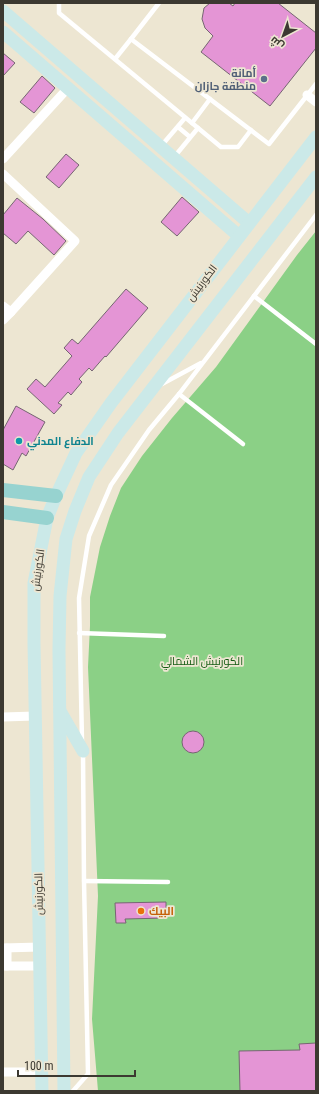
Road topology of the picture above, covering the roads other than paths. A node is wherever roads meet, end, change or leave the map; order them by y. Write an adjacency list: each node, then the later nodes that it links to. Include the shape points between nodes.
1 (59, 3): 6 (lane, via 59,13)
2 (159, 3): 5 (lane)
3 (3, 11): 19 (main road)
4 (3, 32): 8 (main road)
5 (131, 39): 6 (lane); 10 (lane)
6 (115, 59): 12 (lane)
7 (316, 84): 9 (lane)
8 (68, 88): 20 (street); 26 (main road)
9 (307, 95): 11 (street); 16 (lane, via 269,144)
10 (210, 99): 13 (lane); 16 (lane)
11 (316, 102)
12 (185, 118): 13 (lane); 14 (lane)
13 (192, 123): 15 (lane)
14 (178, 127): 18 (lane); 19 (lane)
15 (198, 128): 16 (lane, via 221,147 238,147); 18 (lane)
16 (251, 130)
17 (316, 137): 25 (main road, الكورنيش)
18 (190, 138): 21 (lane)
19 (161, 146): 21 (main road)
20 (3, 158)
21 (174, 158): 25 (main road)
22 (3, 174): 29 (street, via 75,241)
23 (316, 177): 33 (main road, الكورنيش)
24 (316, 215): 27 (lane)
25 (249, 222): 26 (main road, الكورنيش)
26 (239, 236): 37 (main road, الكورنيش, via 102,416 76,453)
27 (254, 296): 31 (lane); 32 (lane)
28 (3, 306): 29 (street)
29 (10, 312): 30 (street)
30 (3, 320)
31 (316, 344)
32 (203, 361): 33 (lane); 34 (lane)
33 (151, 390): 42 (main road, الكورنيش, via 89,477 66,539 60,596)
34 (179, 394): 35 (lane); 40 (lane, via 149,430 111,485 89,536 78,598)
35 (243, 444)
36 (3, 490): 37 (main road)
37 (56, 496): 39 (main road, الكورنيش)
38 (3, 512): 39 (main road)
39 (47, 518): 43 (main road, الكورنيش, via 34,583)
40 (79, 633): 41 (lane); 45 (lane)
41 (164, 636)
42 (60, 710): 45 (main road); 55 (main road, الكورنيش)
43 (35, 716): 44 (street); 48 (main road, الكورنيش)
44 (3, 717)
45 (82, 752): 46 (lane)
46 (84, 881): 47 (lane); 56 (lane, via 88,1074)
47 (168, 882)
48 (40, 947): 49 (street); 51 (main road, الكورنيش)
49 (5, 948): 50 (street)
50 (5, 966): 51 (street)
51 (40, 966): 53 (main road, الكورنيش)
52 (3, 1072): 53 (street)
53 (42, 1072): 54 (main road, الكورنيش)
54 (42, 1091)
55 (64, 1091)
56 (73, 1091)

